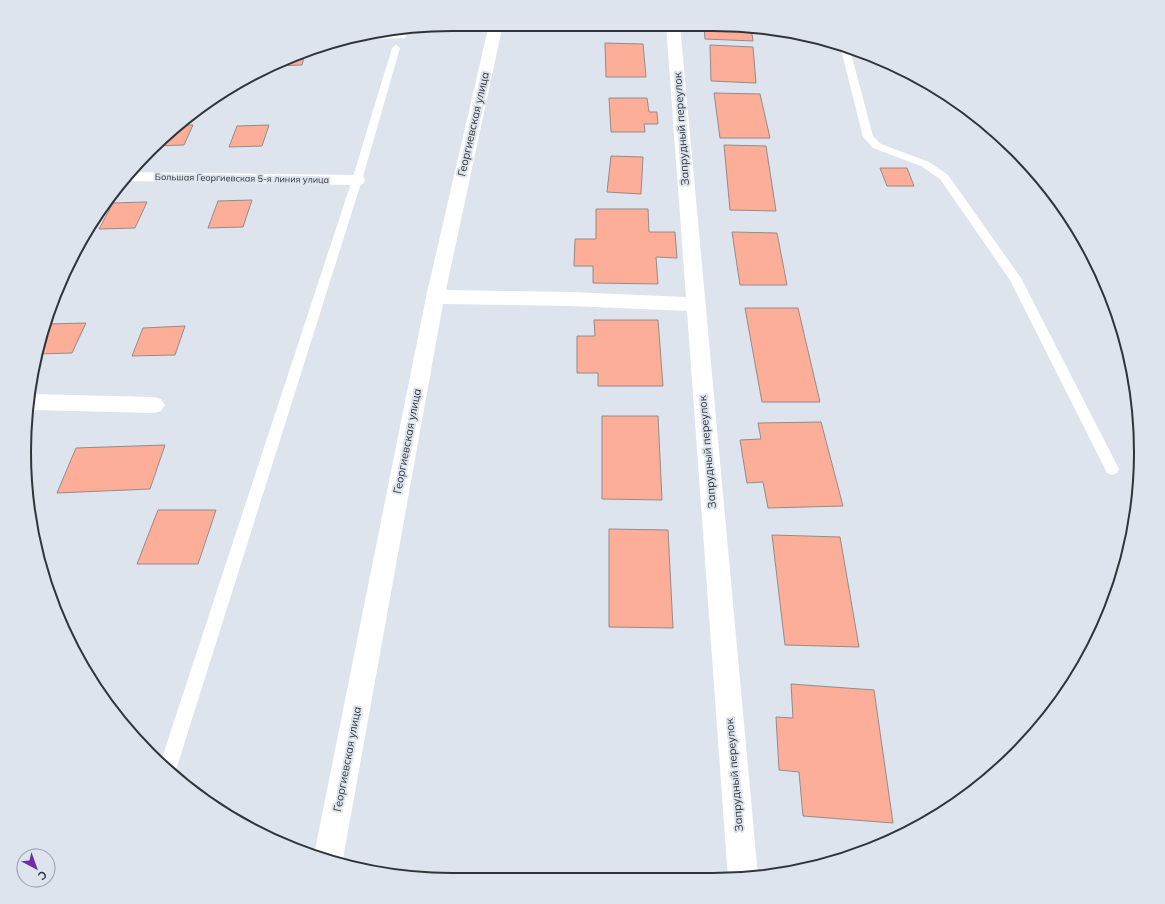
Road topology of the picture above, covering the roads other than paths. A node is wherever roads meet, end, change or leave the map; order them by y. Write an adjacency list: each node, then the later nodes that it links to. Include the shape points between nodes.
1 (494, 31): 8 (street, Георгиевская улица)
2 (673, 31): 9 (street, Запрудный переулок)
3 (386, 37): 4 (street)
4 (399, 38): 7 (lane)
5 (846, 52): 12 (lane, via 868,138 876,146 925,164 944,178 955,192 1015,278)
6 (133, 177): 7 (street, Большая Георгиевская 5-я линия улица)
7 (357, 180): 13 (lane)
8 (435, 297): 9 (street); 14 (street, Георгиевская улица)
9 (695, 304): 15 (street, Запрудный переулок)
10 (34, 402): 11 (street)
11 (154, 405)
12 (1112, 469)
13 (169, 764)
14 (329, 855)
15 (742, 872)

